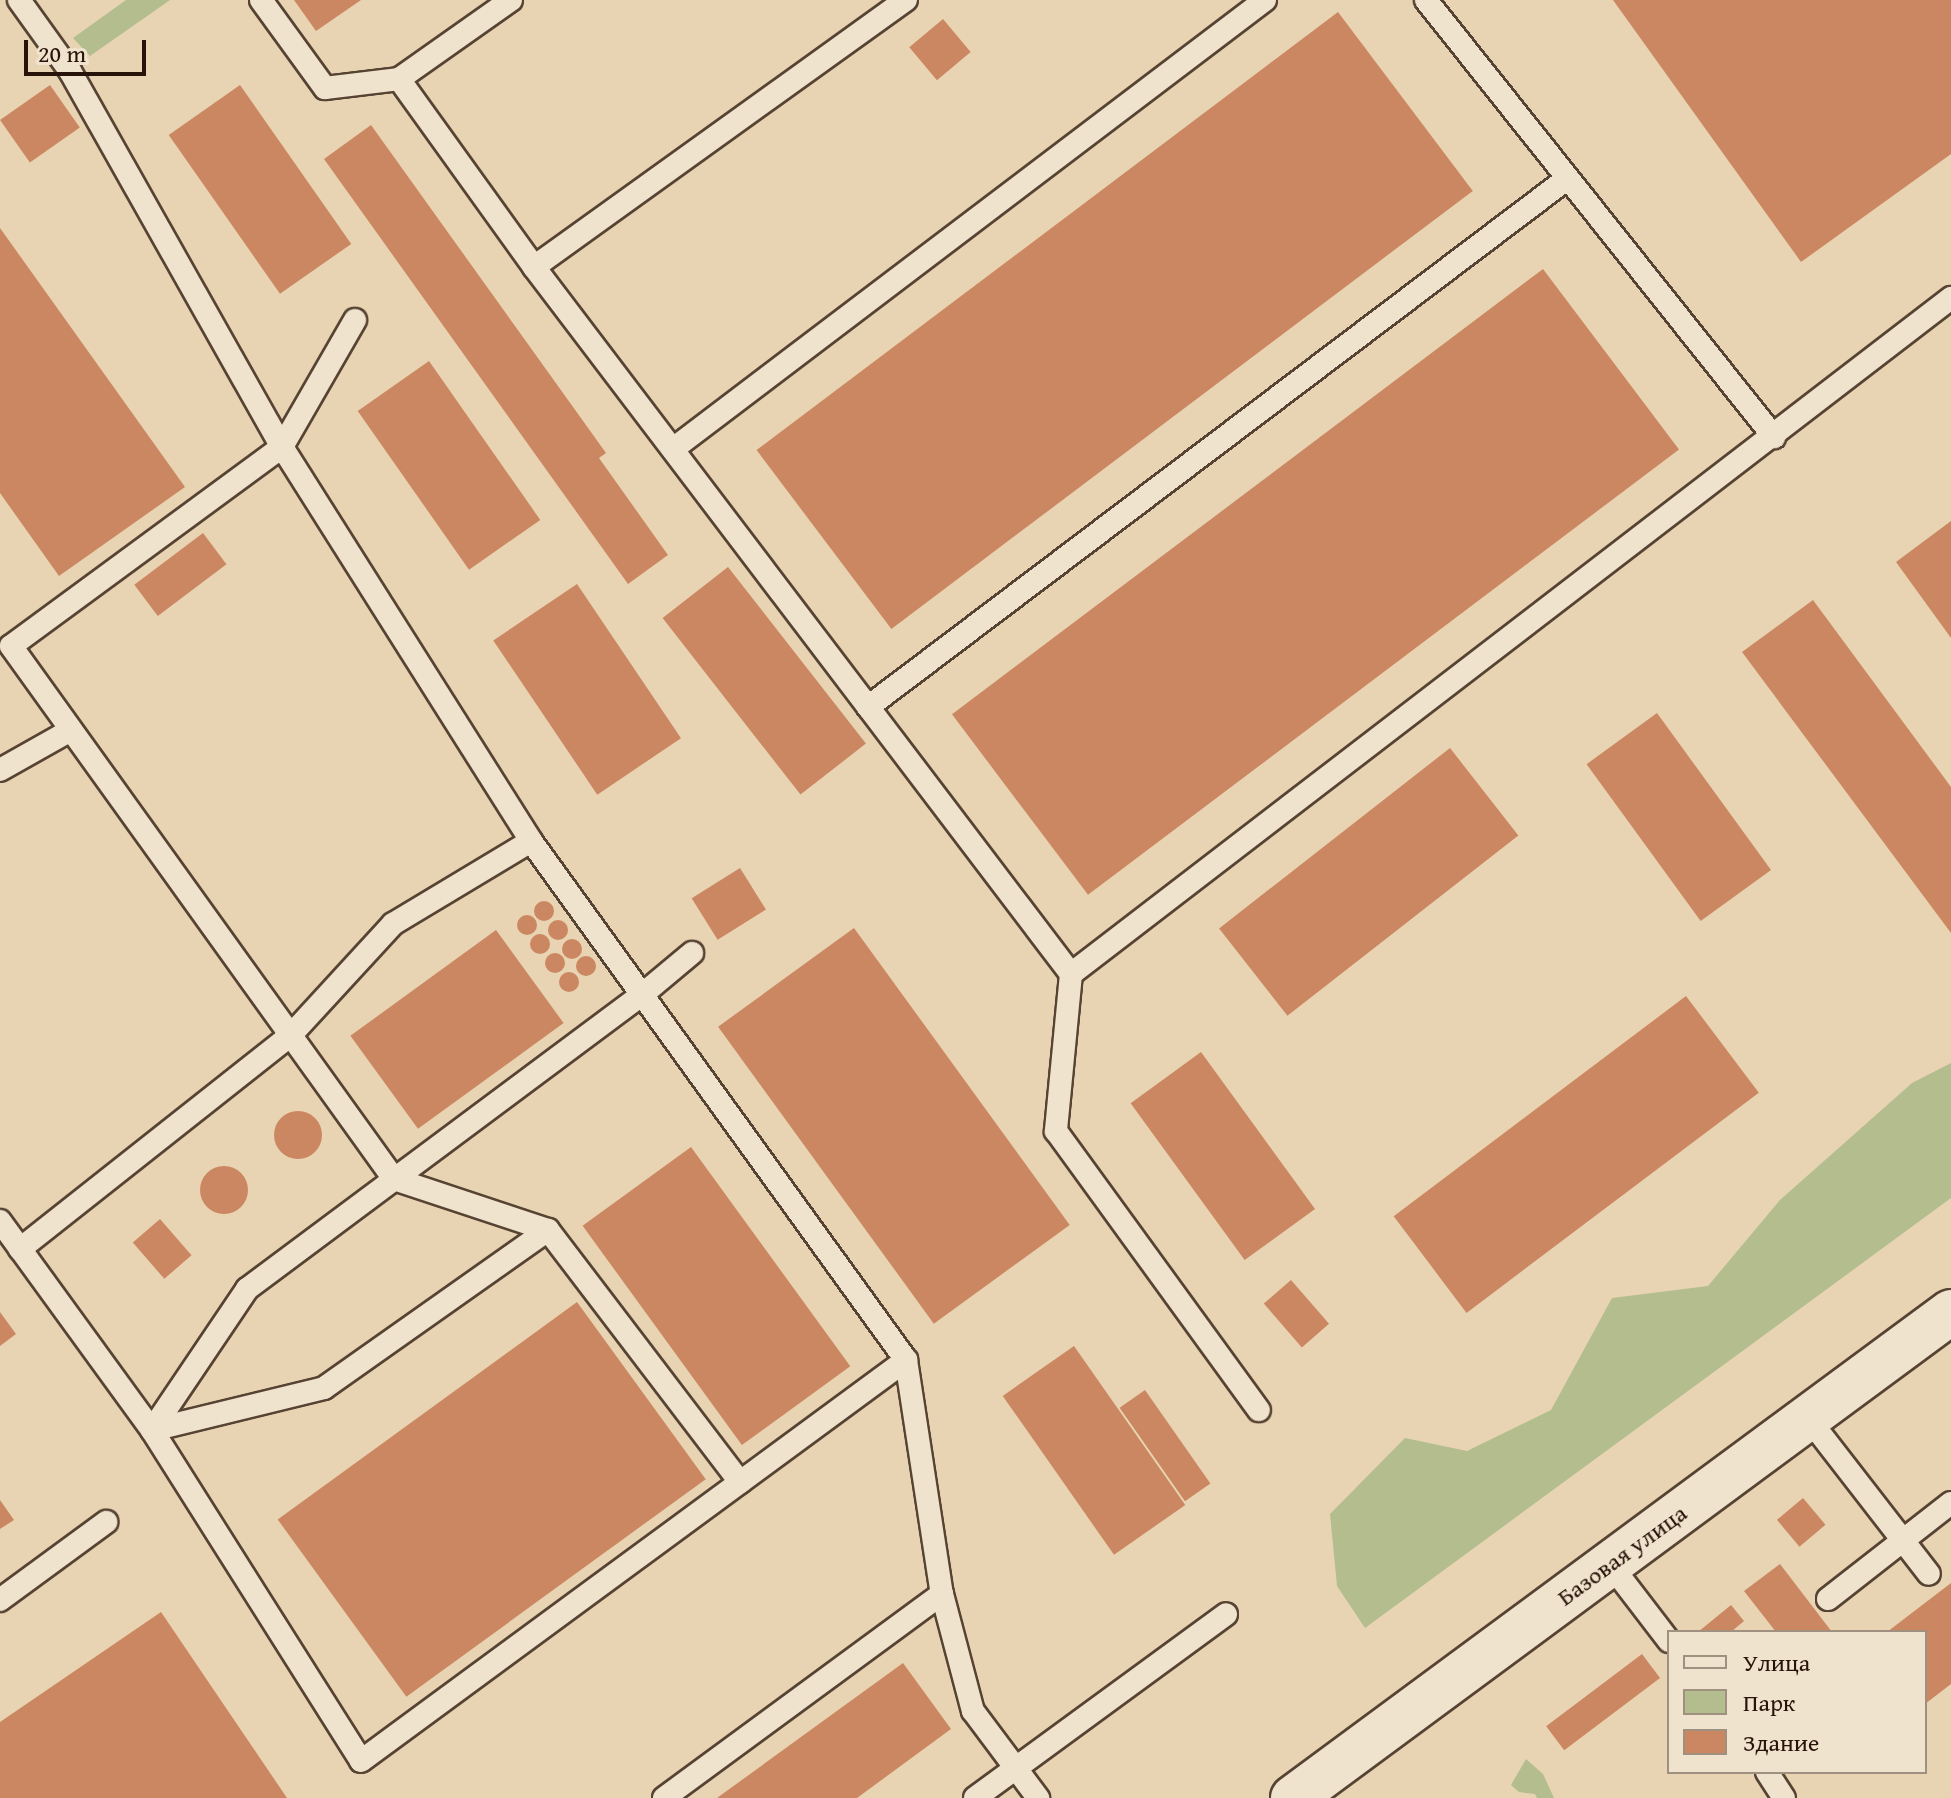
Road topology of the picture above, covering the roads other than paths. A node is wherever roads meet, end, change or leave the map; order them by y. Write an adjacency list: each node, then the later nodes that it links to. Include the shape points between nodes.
1 (19, 0): 13 (lane, via 70,71)
2 (261, 0): 7 (lane, via 325,88)
3 (511, 0): 7 (lane)
4 (906, 0): 9 (lane)
5 (1265, 0): 14 (lane)
6 (1426, 0): 8 (lane)
7 (399, 79): 9 (lane)
8 (1568, 178): 12 (lane); 15 (lane)
9 (534, 267): 14 (lane)
10 (1951, 298): 12 (lane)
11 (355, 320): 13 (lane)
12 (1774, 437): 20 (lane)
13 (282, 447): 16 (lane, via 11,646); 18 (lane)
14 (673, 449): 15 (lane)
15 (868, 707): 20 (lane)
16 (71, 730): 17 (lane); 22 (lane)
17 (0, 770)
18 (531, 841): 21 (lane); 22 (lane, via 393,924)
19 (692, 953): 21 (lane)
20 (1071, 974): 29 (lane, via 1056,1131)
21 (643, 994): 23 (lane); 28 (lane)
22 (290, 1036): 23 (lane); 26 (lane)
23 (394, 1179): 25 (lane); 31 (lane, via 247,1289)
24 (0, 1221): 26 (lane)
25 (548, 1230): 31 (lane, via 324,1388); 32 (lane)
26 (20, 1249): 31 (lane)
27 (1951, 1312): 30 (street, Базовая улица)
28 (906, 1360): 32 (lane); 38 (lane)
29 (1259, 1410)
30 (1808, 1418): 35 (lane); 36 (street, Базовая улица)
31 (152, 1430): 32 (lane, via 361,1761)
32 (740, 1482)
33 (1951, 1503): 35 (lane)
34 (106, 1522): 40 (lane)
35 (1903, 1540): 37 (lane); 39 (lane)
36 (1610, 1564): 42 (lane); 48 (street, Базовая улица)
37 (1929, 1574)
38 (942, 1594): 43 (lane, via 973,1711); 45 (lane)
39 (1828, 1599)
40 (0, 1600)
41 (1226, 1614): 43 (lane)
42 (1667, 1638)
43 (1016, 1767): 46 (lane); 47 (lane)
44 (1768, 1774): 49 (lane)
45 (664, 1798)
46 (975, 1798)
47 (1038, 1798)
48 (1293, 1798)
49 (1784, 1798)

